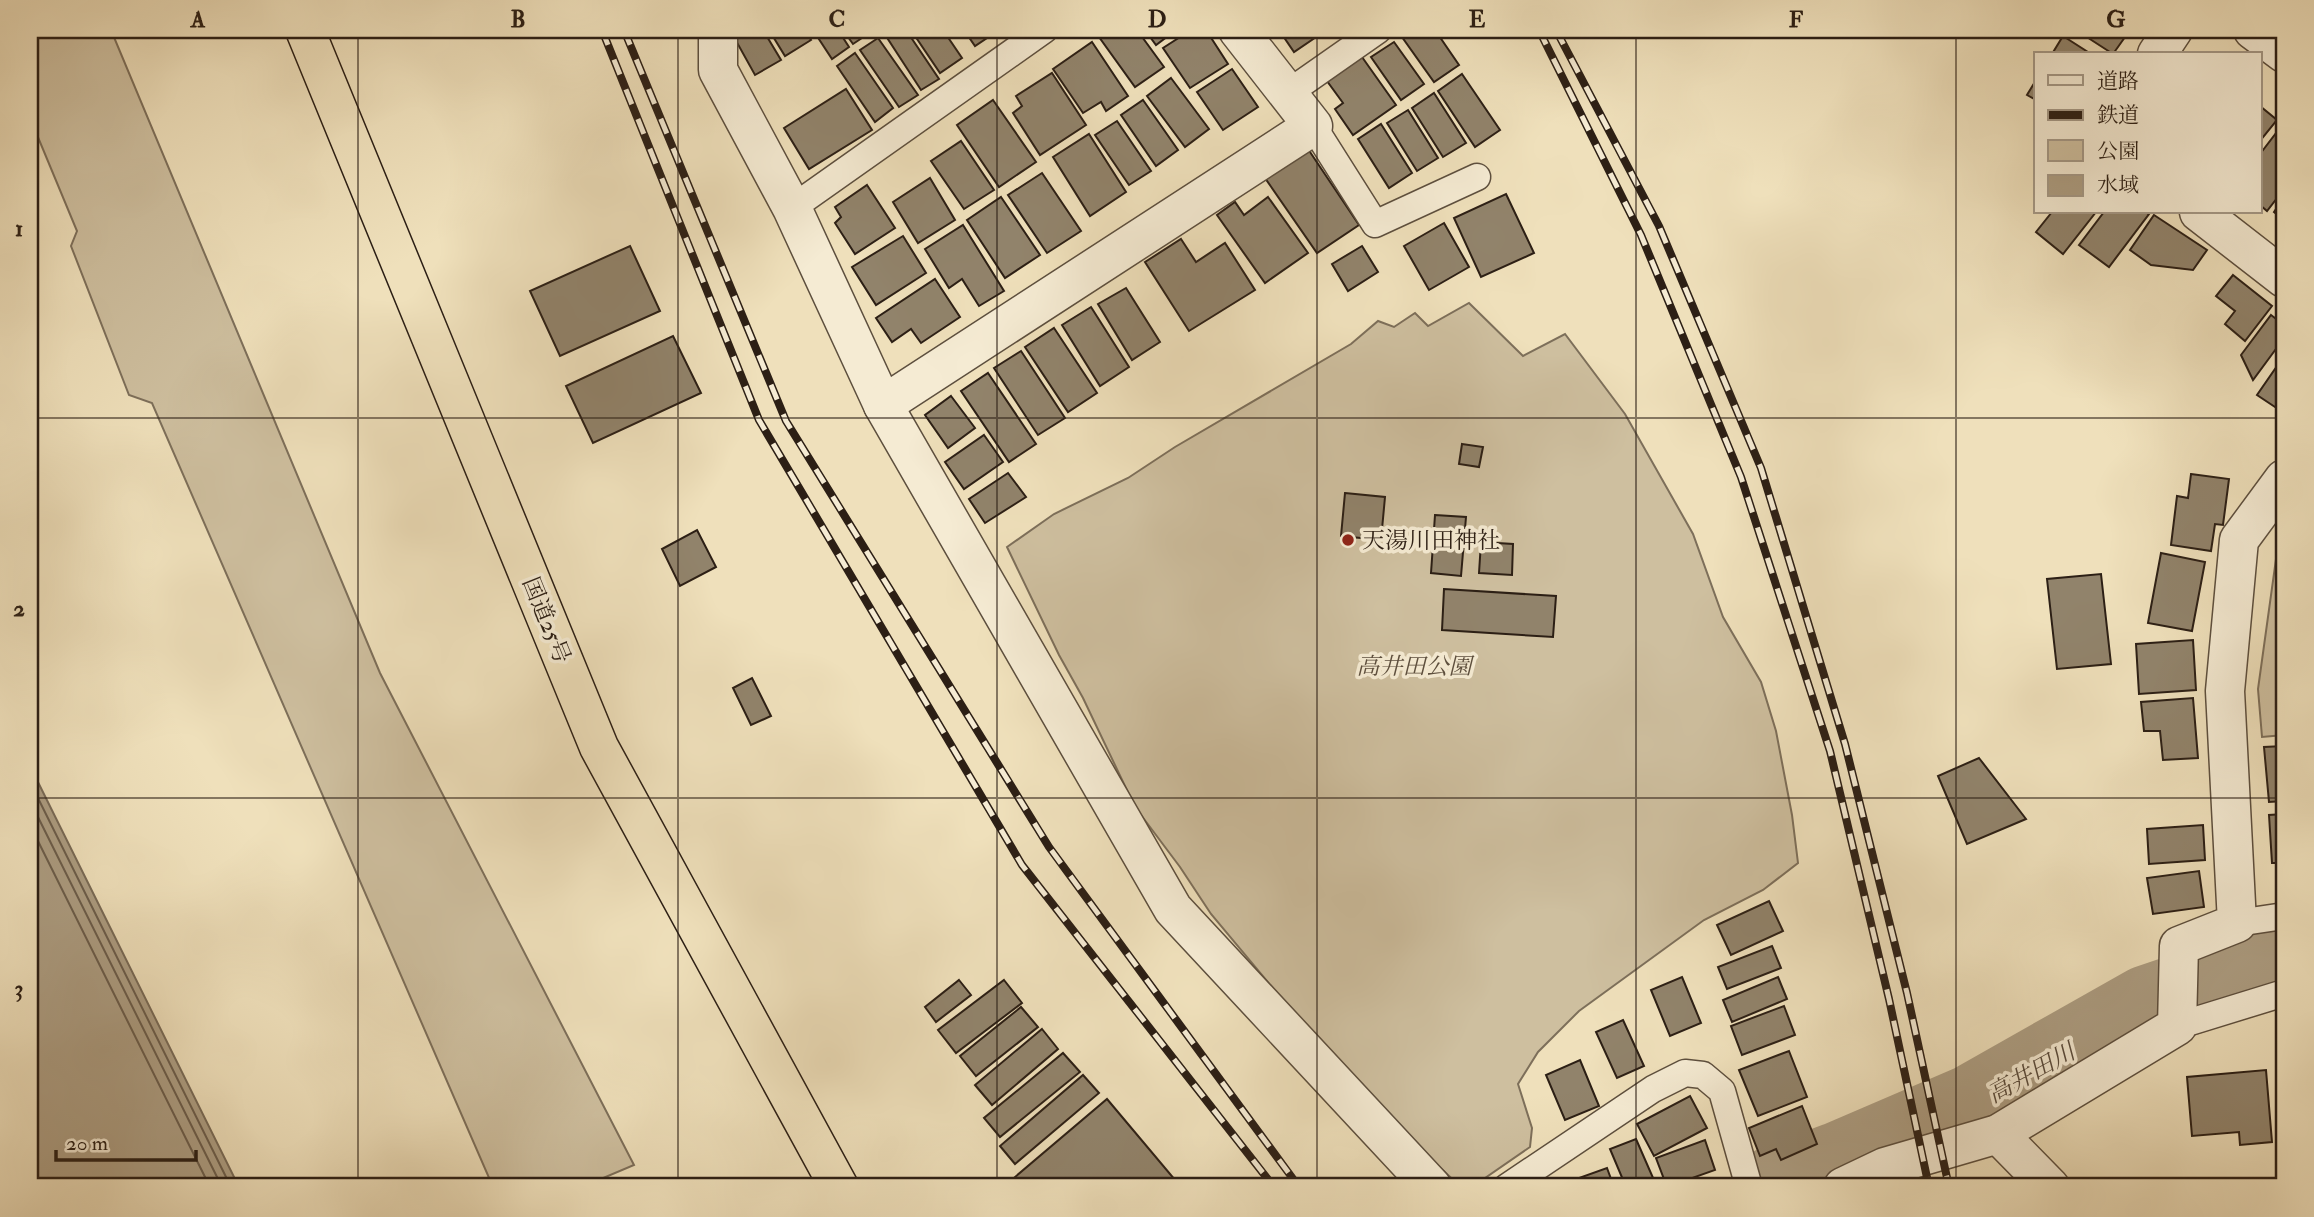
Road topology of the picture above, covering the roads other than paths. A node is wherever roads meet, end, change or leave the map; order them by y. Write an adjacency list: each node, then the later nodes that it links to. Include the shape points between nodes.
1 (305, 30): 24 (highway, 国道25号, via 599,747)
2 (718, 30): 13 (street, via 719,70)
3 (1044, 30): 13 (lane)
4 (1238, 30): 10 (street)
5 (1378, 30): 10 (lane)
6 (2174, 30): 8 (street)
7 (2253, 30): 9 (street)
8 (2158, 52)
9 (2284, 53)
10 (1287, 93): 11 (street)
11 (1313, 126): 12 (lane, via 1375,224); 16 (street)
12 (1477, 177)
13 (792, 208): 16 (street)
14 (2202, 214): 15 (street)
15 (2284, 278)
16 (883, 405): 25 (street, via 1173,909)
17 (2284, 479): 19 (street, via 2239,540 2225,691)
18 (2284, 916): 19 (lane)
19 (2237, 923): 21 (street, via 2179,946)
20 (2284, 993): 21 (lane)
21 (2177, 1022): 22 (street)
22 (1998, 1134): 27 (street, via 1885,1167); 28 (street)
23 (1747, 1179): 26 (lane, via 1722,1091 1703,1075 1685,1073 1653,1089)
24 (839, 1187)
25 (1432, 1187)
26 (1507, 1187)
27 (1843, 1187)
28 (2050, 1187)

